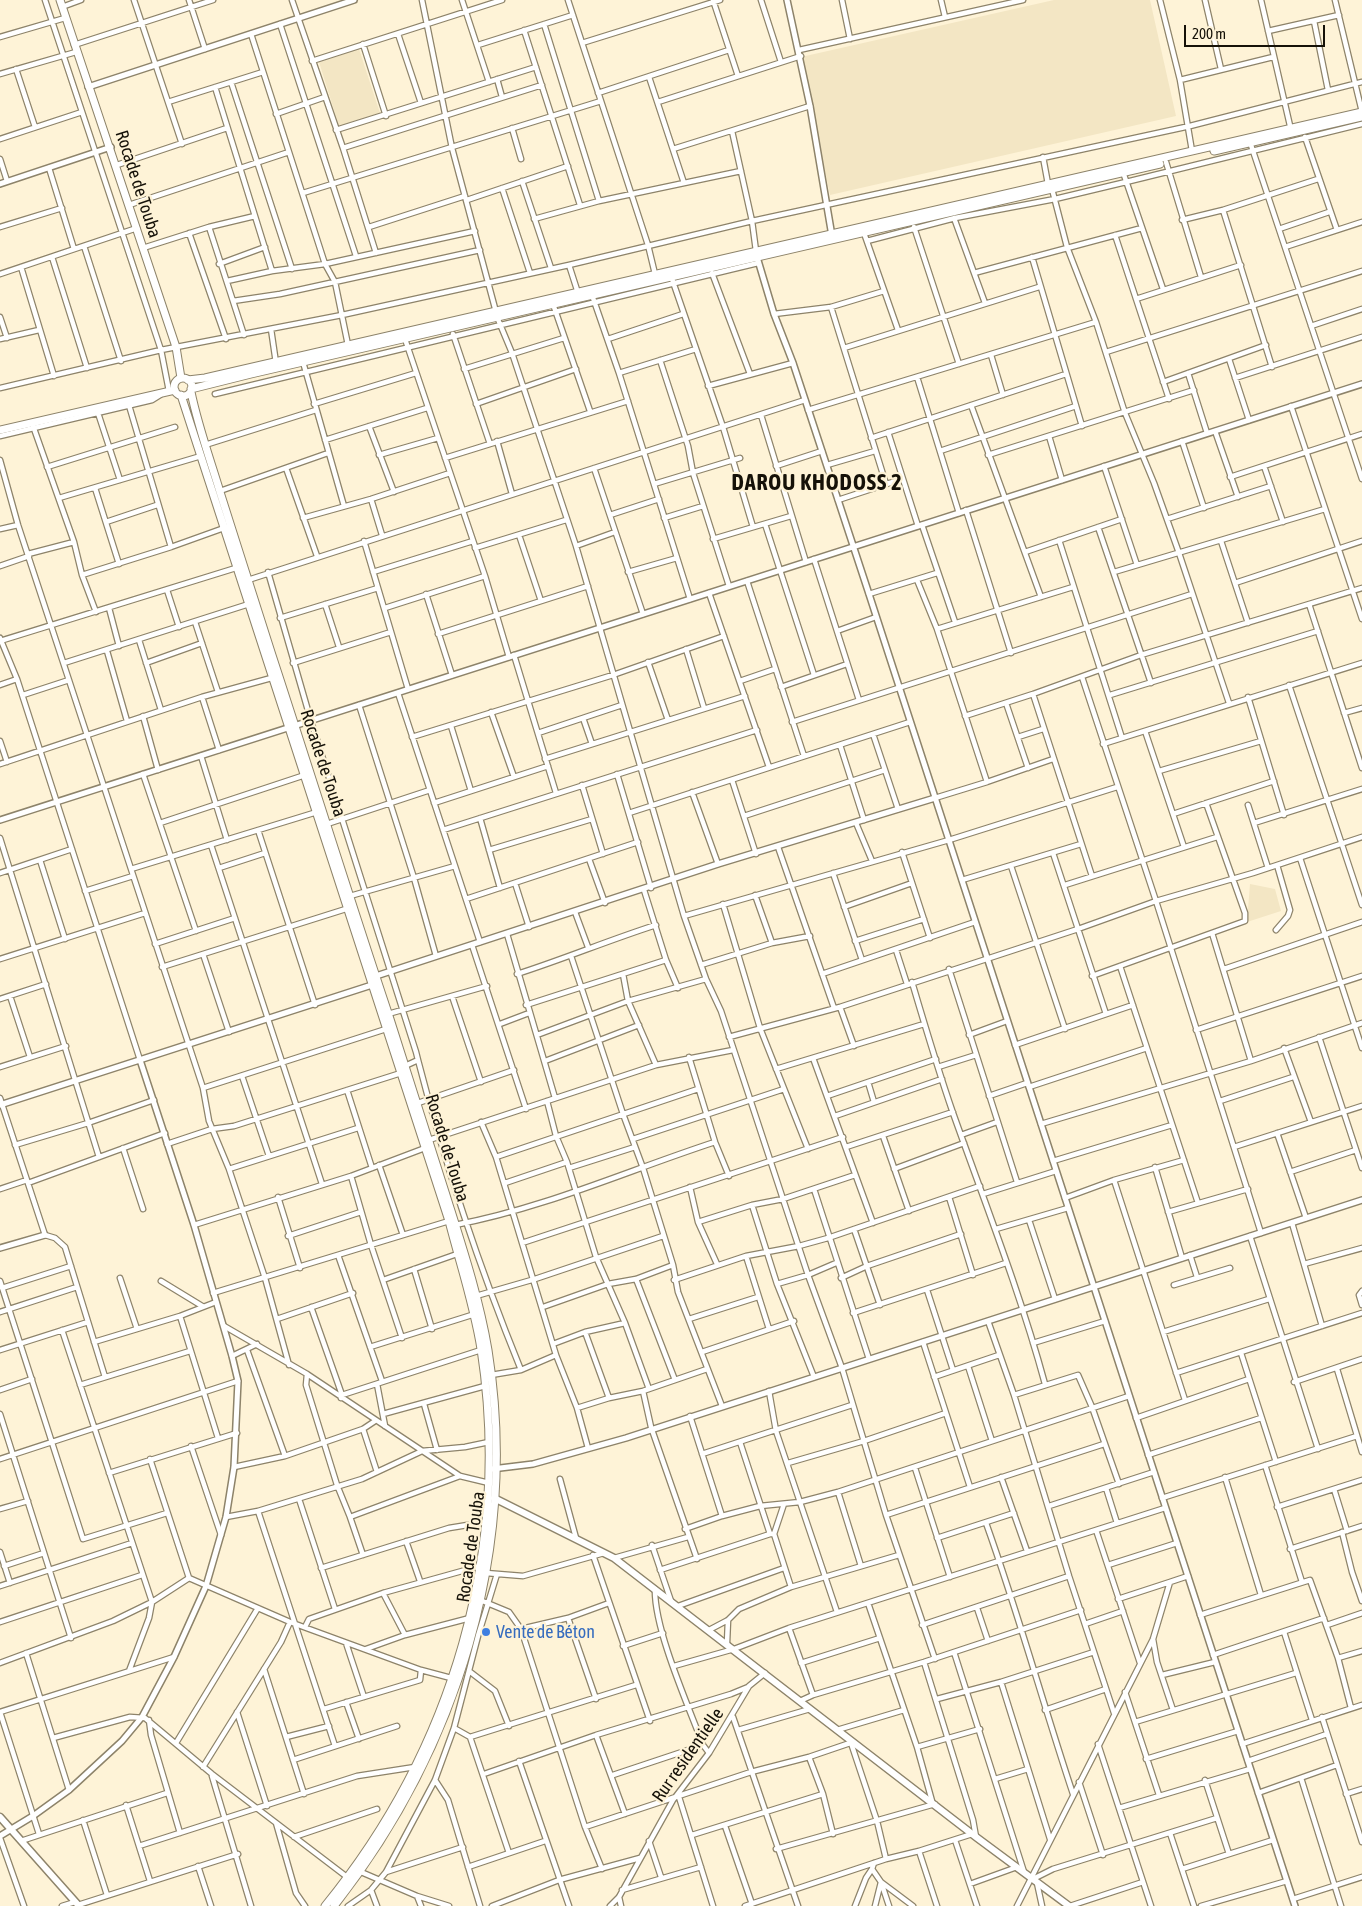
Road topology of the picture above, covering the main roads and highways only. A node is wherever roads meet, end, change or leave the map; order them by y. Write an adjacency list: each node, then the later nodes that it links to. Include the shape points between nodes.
1 (61, 3): 9 (main road, Rocade de Touba)
2 (1362, 112): 4 (main road)
3 (1362, 117): 4 (main road)
4 (1292, 131): 5 (main road); 5 (main road, via 1192,151)
5 (1050, 187): 6 (main road); 6 (main road, via 913,225)
6 (832, 236): 7 (main road)
7 (757, 257): 8 (main road, via 712,271 671,276); 8 (main road, via 655,274)
8 (498, 317): 9 (main road, via 205,378); 10 (main road, via 452,331 303,362)
9 (185, 379): 10 (main road, Rocade de Touba); 11 (main road, via 176,382)
10 (191, 391): 11 (main road, via 185,396); 13 (main road, Rocade de Touba)
11 (172, 392): 12 (main road); 13 (main road, Rocade de Touba, via 201,456)
12 (0, 430)
13 (240, 567): 14 (main road, Rocade de Touba, via 249,604); 14 (main road, Rocade de Touba, via 248,580)
14 (276, 677): 15 (main road, Rocade de Touba)
15 (292, 727): 16 (main road, Rocade de Touba, via 327,824); 16 (main road, Rocade de Touba, via 348,908)
16 (376, 981): 17 (main road, Rocade de Touba, via 418,1103); 17 (main road, Rocade de Touba, via 386,1029)
17 (452, 1223): 18 (main road, Rocade de Touba, via 481,1350); 18 (main road, Rocade de Touba, via 476,1296 490,1375)
18 (492, 1469): 19 (main road, Rocade de Touba); 19 (main road, Rocade de Touba)
19 (491, 1496): 22 (main road, Rocade de Touba, via 470,1617 442,1709 394,1809 348,1878); 23 (main road, Rocade de Touba, via 486,1572 480,1600 465,1662 434,1745 405,1801 361,1872); 24 (main road, via 614,1558)
20 (0, 1817): 21 (main road)
21 (77, 1904)
22 (325, 1906)
23 (334, 1906)
24 (1069, 1906)

